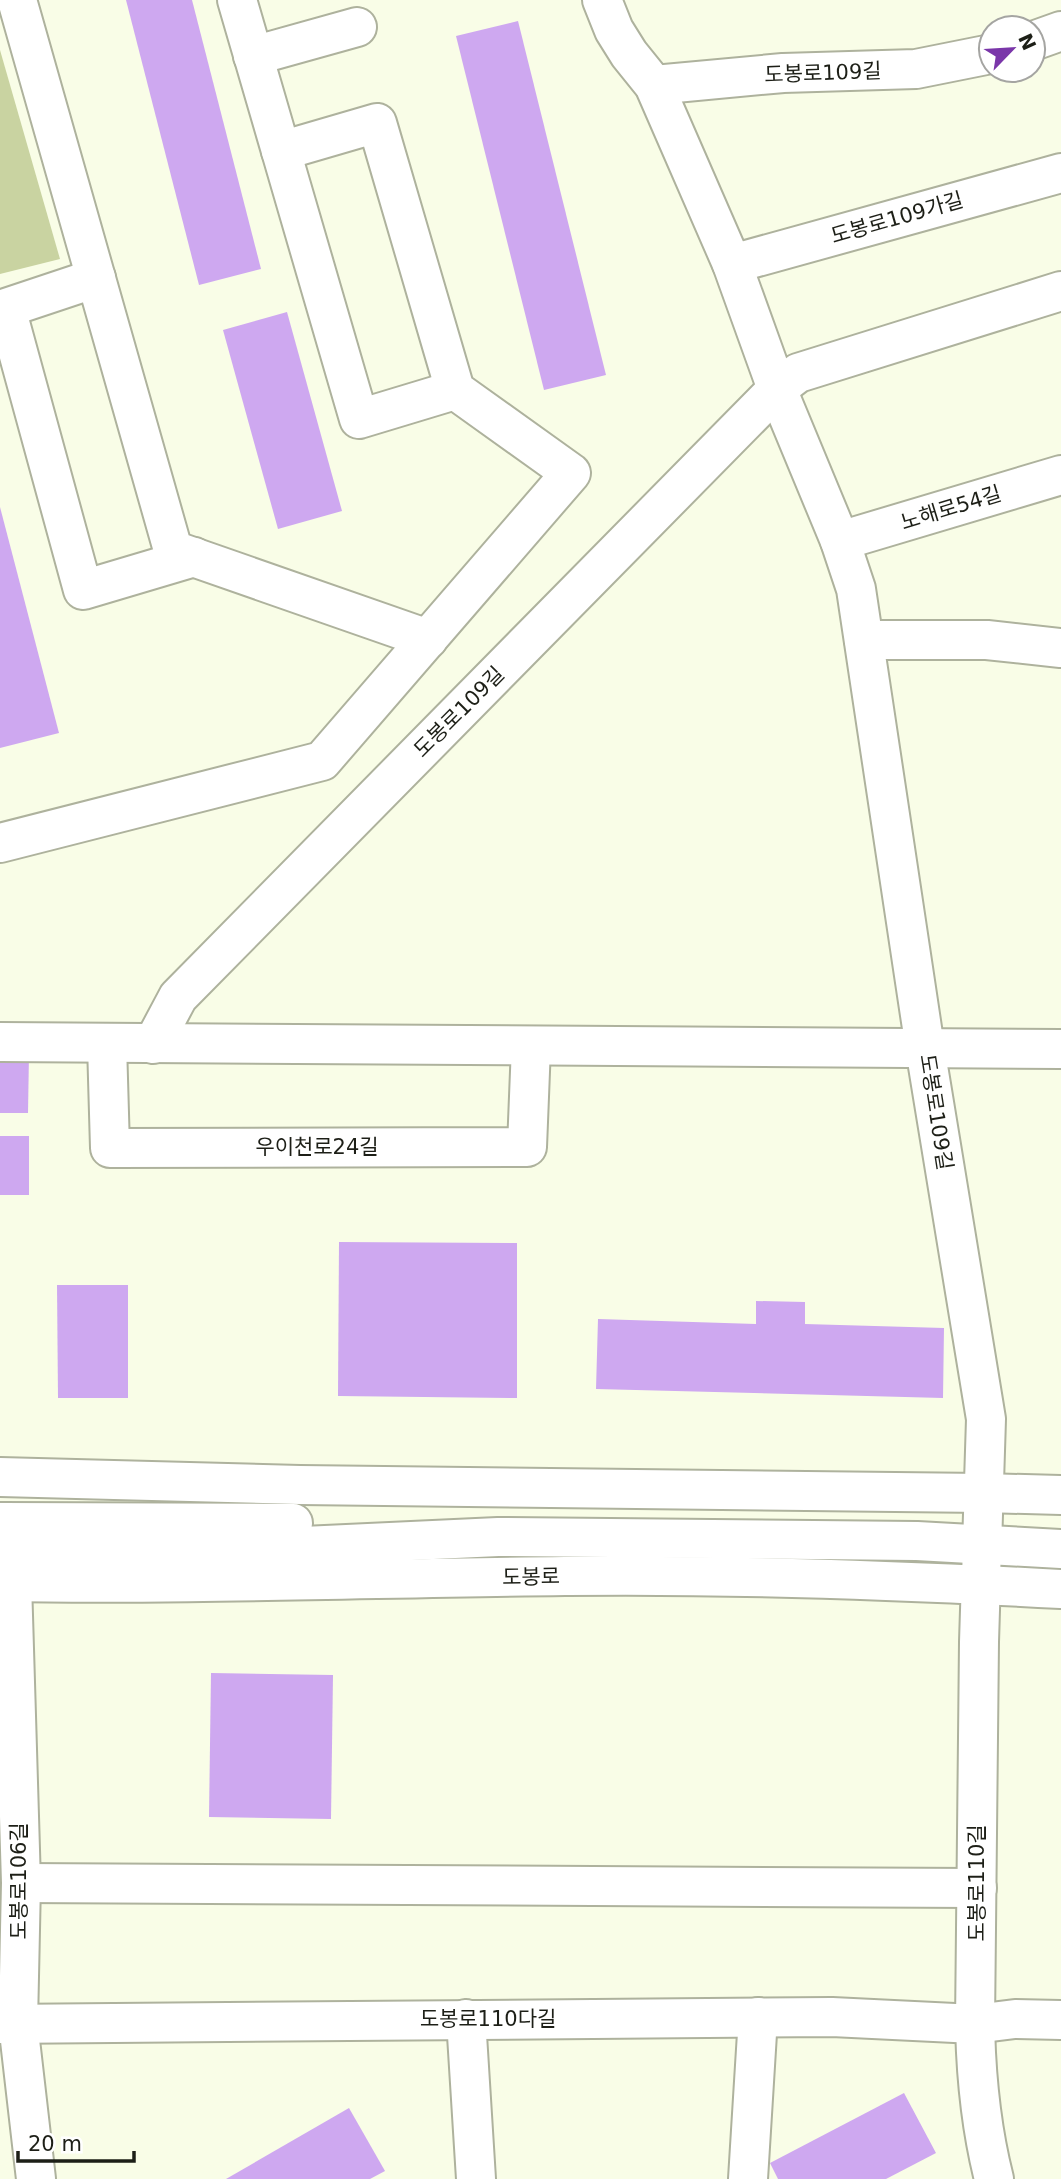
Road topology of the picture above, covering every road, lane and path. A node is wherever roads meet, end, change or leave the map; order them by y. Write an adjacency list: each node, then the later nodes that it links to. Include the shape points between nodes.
1 (17, 0): 11 (street)
2 (237, 0): 5 (street)
3 (602, 0): 7 (street, 도봉로109길, via 619,38)
4 (357, 27): 5 (street)
5 (253, 56): 8 (street)
6 (977, 57): 7 (street, 도봉로109길, via 916,69 783,73)
7 (654, 85): 10 (street, 도봉로109길)
8 (281, 151): 14 (street, via 377,122); 14 (street, via 359,419)
9 (1061, 173): 10 (street, 도봉로109가길)
10 (732, 264): 13 (street, 도봉로109길)
11 (96, 278): 17 (street, via 173,550); 17 (street, via 6,308 83,590)
12 (1061, 291): 13 (street, 도봉로109길, via 798,373)
13 (777, 389): 16 (street, 도봉로109길); 24 (street, 도봉로109길, via 178,997)
14 (455, 390): 18 (street, via 571,473)
15 (1061, 475): 16 (street, 노해로54길)
16 (840, 541): 19 (street, 도봉로109길, via 856,589)
17 (194, 557): 18 (street)
18 (428, 639): 21 (street, via 322,761)
19 (864, 640): 20 (street, via 987,640); 26 (street, 도봉로109길)
20 (1061, 648)
21 (0, 843)
22 (0, 1042): 23 (street)
23 (107, 1044): 24 (street); 25 (street, 우이천로24길, via 110,1148 527,1147)
24 (153, 1044): 25 (street)
25 (531, 1046): 26 (street)
26 (926, 1048): 27 (street); 30 (street, 도봉로109길, via 986,1419)
27 (1061, 1049)
28 (0, 1477): 30 (street, via 300,1486)
29 (1061, 1495): 30 (street)
30 (983, 1520): 31 (street); 32 (street); 33 (street); 34 (street, via 743,1538 498,1537 238,1549); 35 (street, 도봉로109길)
31 (0, 1522)
32 (1061, 1528)
33 (1061, 1549)
34 (4, 1571): 35 (street, 도봉로, via 765,1576); 37 (street, 도봉로106길)
35 (980, 1585): 36 (street, 도봉로); 38 (street, 도봉로110길)
36 (1061, 1589)
37 (20, 1882): 38 (street); 42 (street, 도봉로106길)
38 (977, 1888): 43 (street, 도봉로110길)
39 (758, 2017): 40 (street, 도봉로110다길); 43 (street, 도봉로110다길); 46 (street)
40 (466, 2019): 42 (street, 도봉로110다길); 45 (street)
41 (1061, 2020): 43 (street, 도봉로110다길)
42 (9, 2024): 44 (street, 도봉로106길)
43 (975, 2024): 47 (street, 도봉로110길, via 976,2068)
44 (36, 2179)
45 (477, 2179)
46 (748, 2179)
47 (994, 2179)

